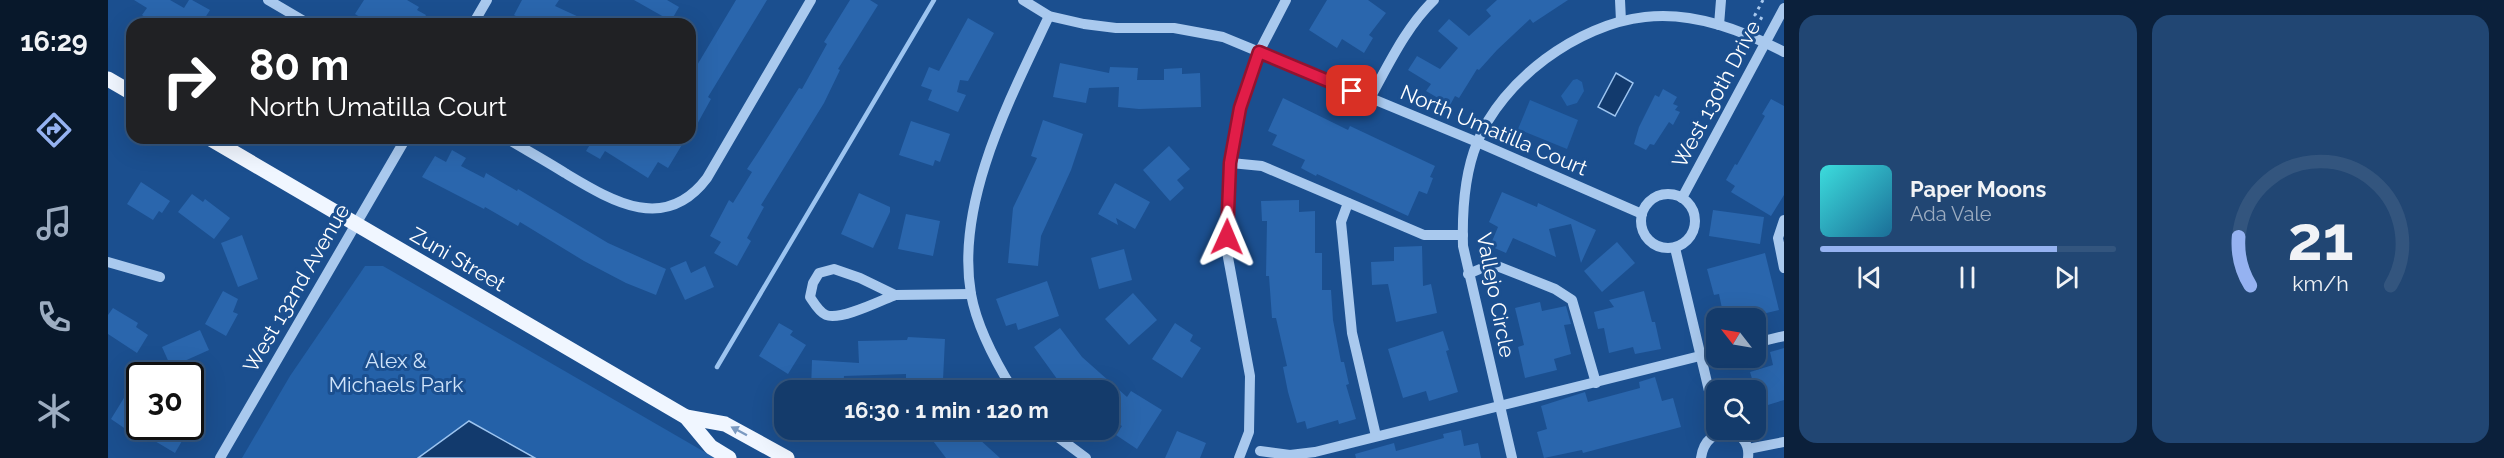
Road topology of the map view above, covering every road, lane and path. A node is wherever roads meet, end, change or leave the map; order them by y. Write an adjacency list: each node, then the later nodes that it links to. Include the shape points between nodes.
1 (268, 0): 11 (street)
2 (487, 0): 12 (street)
3 (811, 0): 24 (street, via 707,178 687,198 662,208 640,209 614,201)
4 (1023, 0): 10 (street, North Umatilla Court)
5 (1286, 0): 16 (street)
6 (1434, 0): 20 (street, via 1398,46)
7 (1620, 0): 13 (street)
8 (1721, 0): 14 (street)
9 (1784, 8): 15 (street, West 130th Drive)
10 (1049, 16): 16 (street, North Umatilla Court, via 1116,28 1174,28 1223,38); 37 (street, via 1001,119 978,193 970,239)
11 (299, 18)
12 (476, 18)
13 (1621, 21): 14 (street, Vallejo Circle, via 1646,16); 21 (street, Vallejo Circle, via 1545,58 1511,90)
14 (1719, 25): 15 (street, Vallejo Circle)
15 (1765, 42): 17 (street, Vallejo Circle); 26 (street, West 130th Drive)
16 (1259, 52): 20 (street, North Umatilla Court); 25 (street, via 1240,108)
17 (1784, 52)
18 (108, 79): 19 (main road)
19 (126, 90)
20 (1370, 98): 21 (street, North Umatilla Court)
21 (1477, 142): 28 (street, North Umatilla Court); 31 (street, Vallejo Circle, via 1467,178)
22 (219, 144): 30 (main road, Zuni Street)
23 (402, 144): 30 (street, West 132nd Avenue)
24 (516, 144)
25 (1230, 163): 27 (street, via 1262,166); 48 (street, via 1227,252 1250,376)
26 (1682, 198): 28 (street, via 1658,196); 32 (street, via 1695,215 1695,225 1692,236)
27 (1348, 203): 31 (street, via 1424,235); 49 (street, via 1341,222 1351,322)
28 (1642, 214): 32 (street, via 1642,228 1648,241 1661,248)
29 (1784, 220): 34 (street, via 1778,238)
30 (355, 224): 47 (main road, Zuni Street); 56 (street, West 132nd Avenue)
31 (1462, 235): 35 (street, Vallejo Circle)
32 (1675, 248): 42 (street)
33 (108, 262): 36 (street)
34 (1784, 268)
35 (1468, 274): 45 (street, via 1492,264 1555,289 1572,300); 46 (street, Vallejo Circle)
36 (160, 277)
37 (971, 294): 38 (street); 43 (street, via 986,340)
38 (895, 295): 38 (street, via 834,269 819,273 810,297 826,315 838,316)
39 (1784, 336): 40 (street)
40 (1766, 340)
41 (1706, 355): 42 (street)
42 (1701, 356): 44 (street); 45 (street)
43 (1008, 380)
44 (1707, 380)
45 (1596, 382): 46 (street)
46 (1500, 407): 49 (street); 61 (street, Vallejo Circle)
47 (686, 417): 57 (main road, Zuni Street, via 711,447); 58 (main road, Zuni Street, one-way to 47, via 725,424)
48 (1249, 432): 55 (street); 60 (street)
49 (1376, 436): 55 (street, via 1315,452)
50 (1062, 440): 59 (street)
51 (1707, 440): 62 (street)
52 (1741, 440): 54 (street)
53 (1784, 442): 54 (street)
54 (1748, 454)
55 (1260, 455)
56 (220, 458)
57 (729, 458)
58 (787, 458)
59 (1086, 458)
60 (1239, 458)
61 (1512, 458)
62 (1701, 458)

